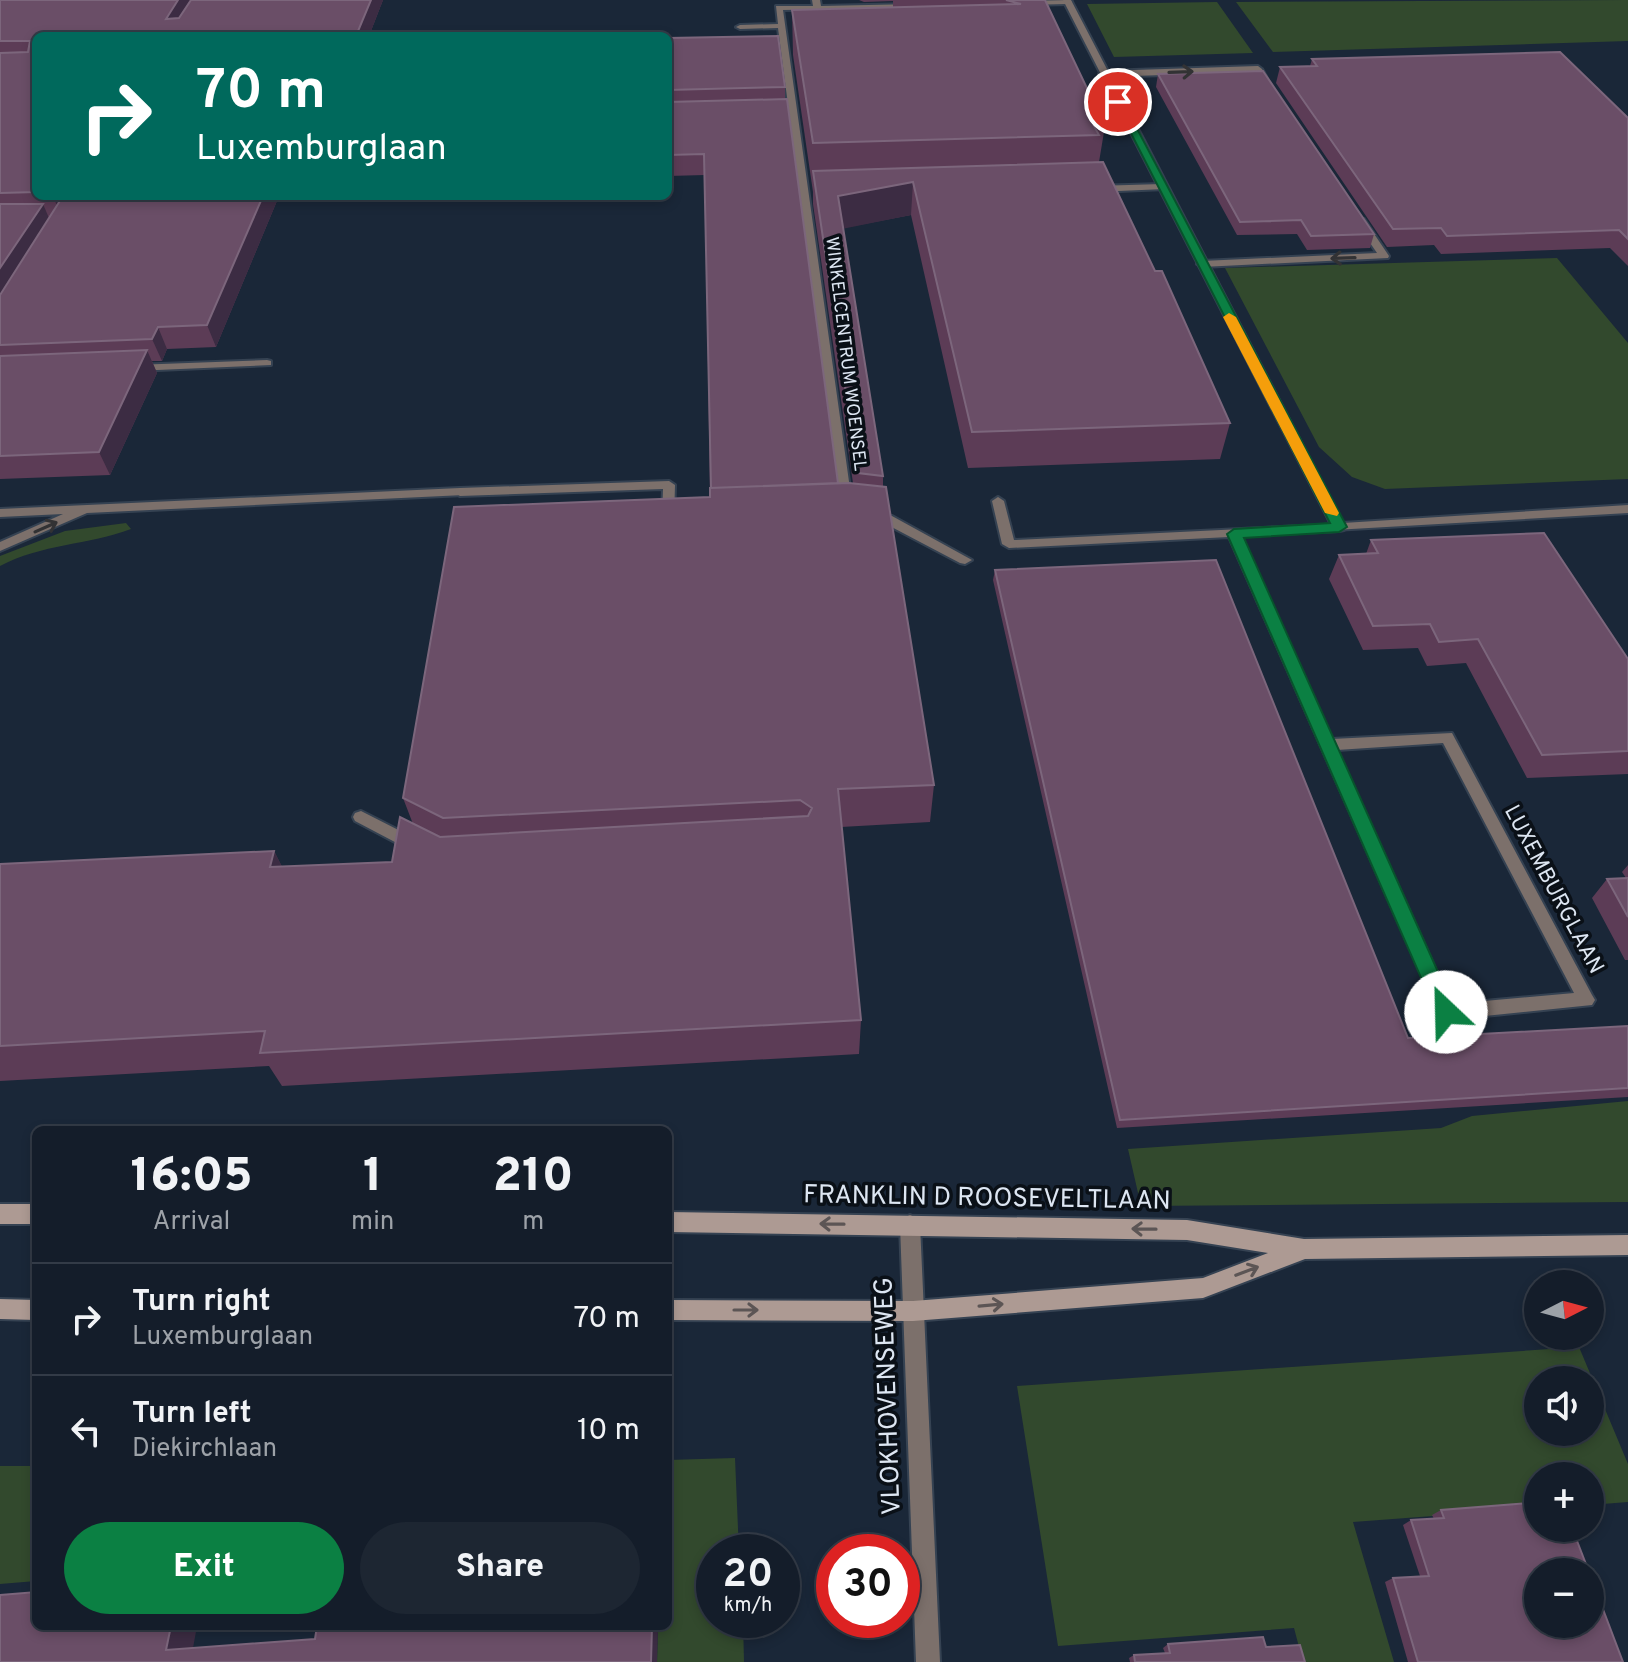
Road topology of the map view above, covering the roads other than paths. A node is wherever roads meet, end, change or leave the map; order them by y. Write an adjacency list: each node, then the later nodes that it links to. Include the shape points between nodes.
1 (923, 0): 4 (street, via 925,5)
2 (1067, 1): 3 (street); 7 (street)
3 (1007, 3)
4 (817, 4): 5 (street, via 779,8)
5 (782, 26): 6 (street); 12 (street, WINKELCENTRUM WOENSEL, via 787,113)
6 (740, 27)
7 (1103, 74): 8 (street, one-way to 8, via 1258,69); 9 (street)
8 (1275, 94)
9 (1162, 187): 10 (street); 14 (street)
10 (1085, 189)
11 (822, 197): 12 (street)
12 (807, 198): 22 (street, WINKELCENTRUM WOENSEL)
13 (1351, 206): 14 (street, one-way to 14, via 1384,256)
14 (1202, 264): 24 (street)
15 (267, 363): 16 (street)
16 (127, 369)
17 (998, 501): 25 (street, via 1009,544)
18 (92, 506): 20 (street); 23 (street, via 669,485 668,522); 26 (street, one-way to 18)
19 (1628, 509): 24 (street)
20 (0, 513)
21 (833, 515): 22 (street)
22 (848, 515): 27 (street, via 887,519)
23 (683, 521)
24 (1339, 527): 25 (street)
25 (1234, 534): 28 (street, LUXEMBURGLAAN)
26 (0, 547)
27 (965, 560)
28 (1327, 745): 28 (street, LUXEMBURGLAAN, via 1447,737 1586,1000 1446,1012)
29 (361, 817): 30 (street)
30 (429, 852)
31 (0, 1214): 32 (main road)
32 (32, 1214)
33 (672, 1222): 34 (main road, FRANKLIN D ROOSEVELTLAAN, one-way to 33)
34 (910, 1225): 36 (main road, FRANKLIN D ROOSEVELTLAAN, one-way to 34, via 1187,1230); 40 (street, VLOKHOVENSEWEG)
35 (1628, 1245): 36 (main road, FRANKLIN D ROOSEVELTLAAN)
36 (1304, 1249): 40 (main road, FRANKLIN D ROOSEVELTLAAN, one-way to 36, via 1203,1288)
37 (0, 1309): 38 (main road)
38 (32, 1310)
39 (672, 1310): 40 (main road, FRANKLIN D ROOSEVELTLAAN, one-way to 40)
40 (913, 1311): 41 (street, VLOKHOVENSEWEG)
41 (928, 1662)

